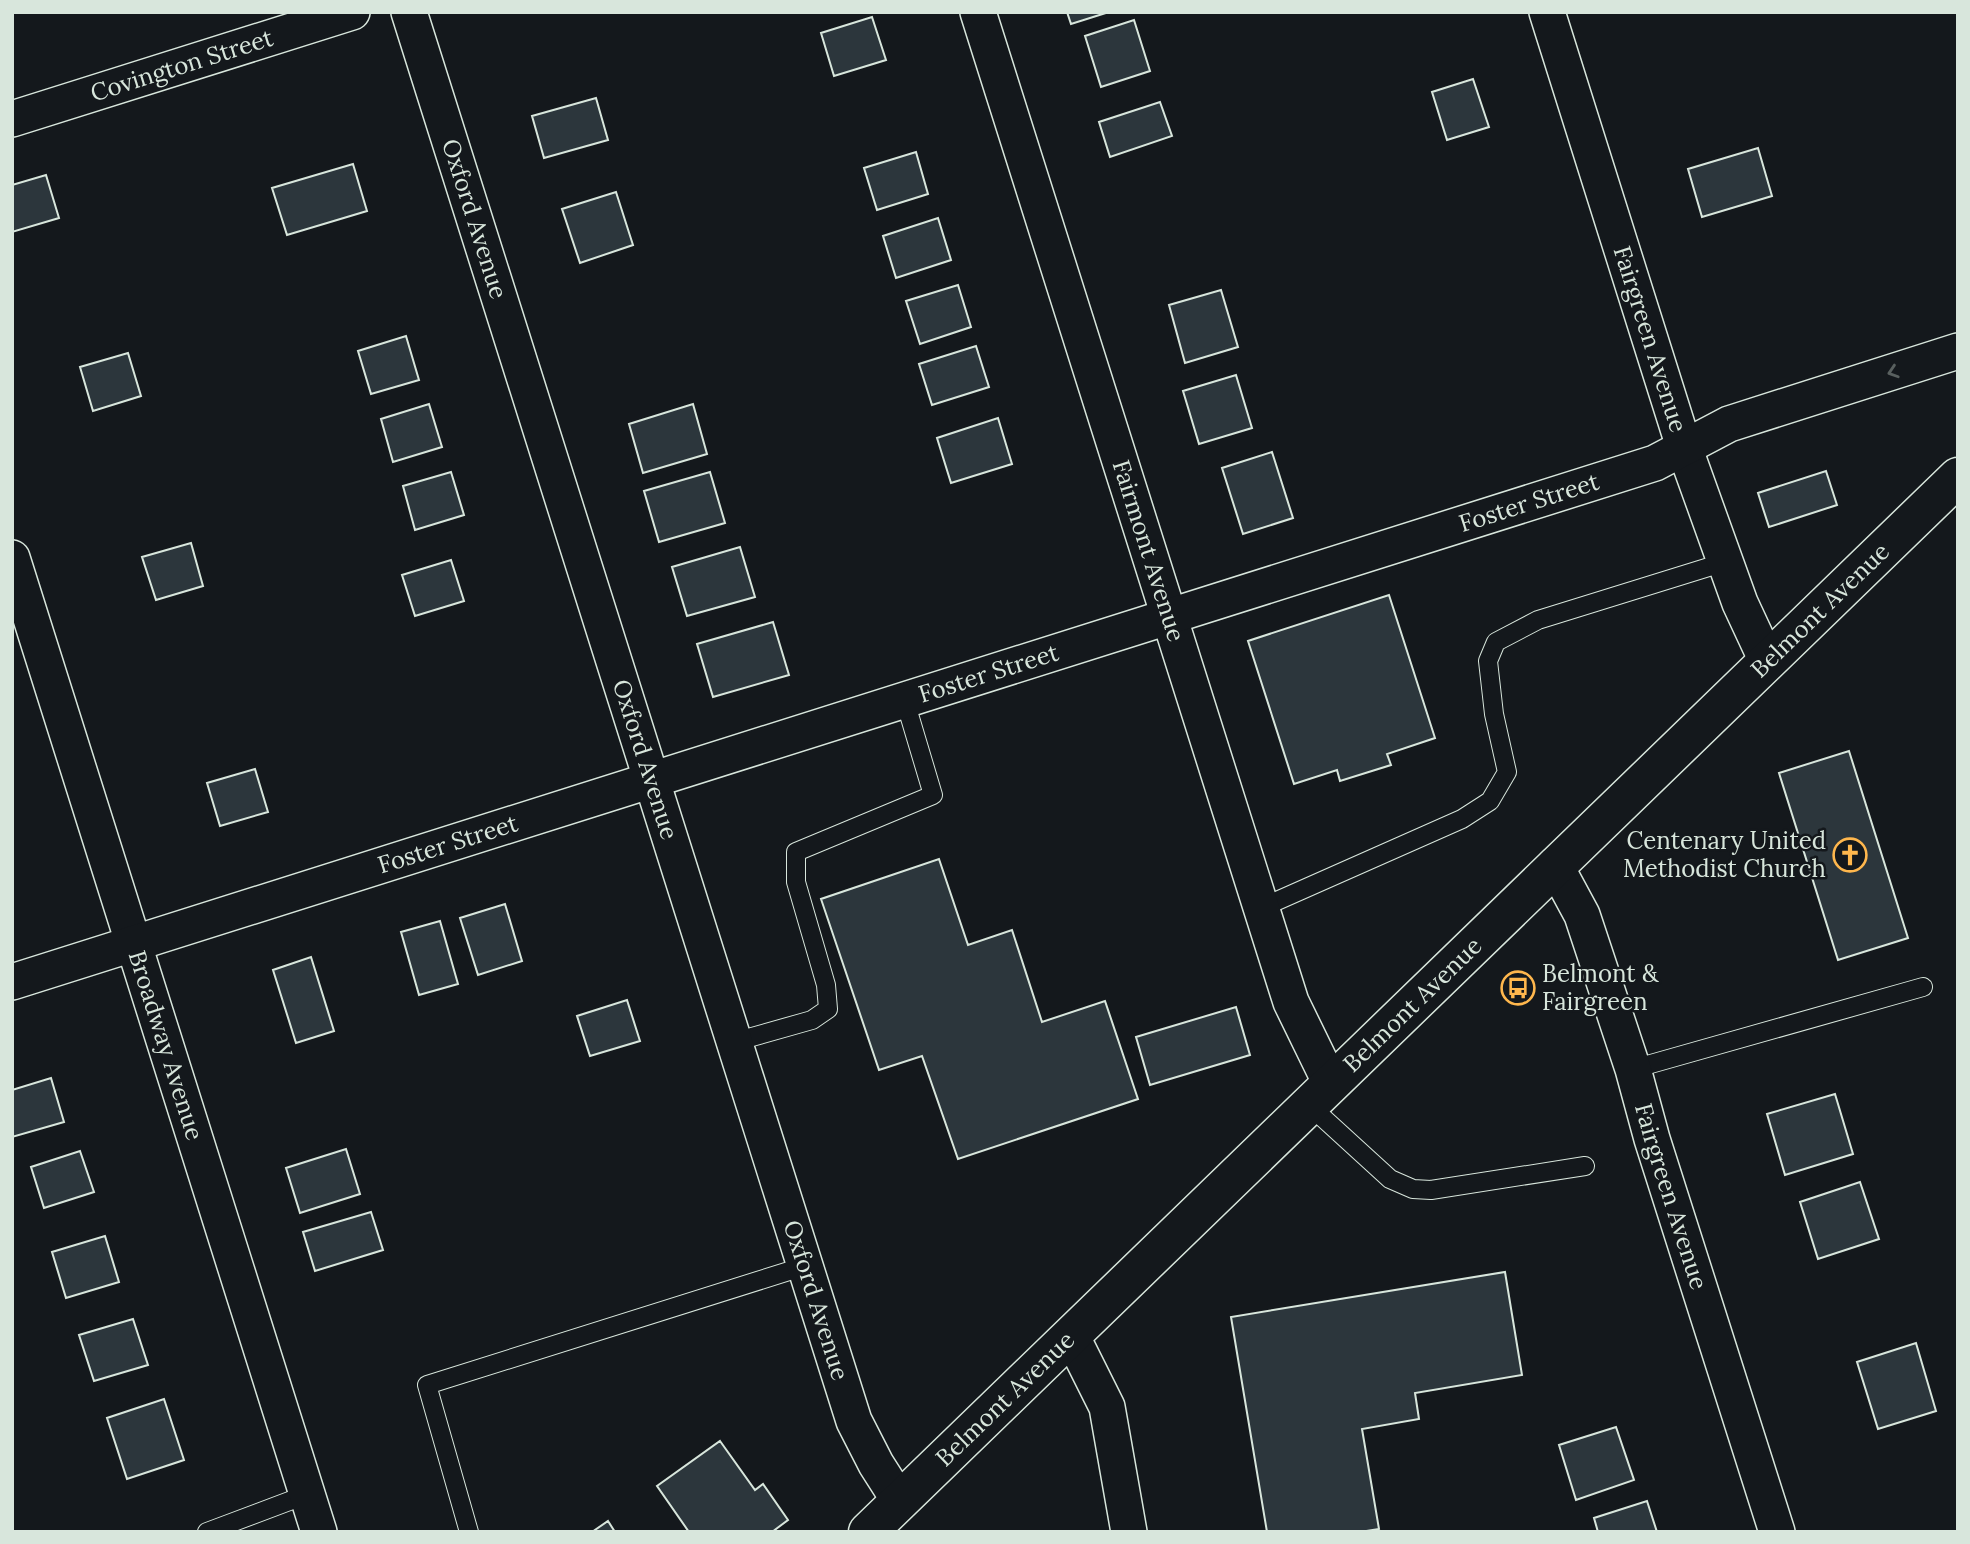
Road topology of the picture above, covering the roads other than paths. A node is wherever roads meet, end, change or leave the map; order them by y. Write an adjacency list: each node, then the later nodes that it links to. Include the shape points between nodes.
1 (352, 12): 5 (street, Covington Street)
2 (409, 12): 14 (street, Oxford Avenue)
3 (978, 12): 11 (street, Fairmont Avenue)
4 (1547, 12): 7 (street, Fairgreen Avenue)
5 (12, 118)
6 (1958, 351): 7 (street, Foster Street, one-way to 7, via 1729,424)
7 (1684, 447): 10 (street, Fairgreen Avenue); 11 (street, Foster Street, via 1655,463)
8 (1958, 477): 12 (main road, Belmont Avenue)
9 (12, 558): 17 (street, Broadway Avenue)
10 (1725, 562): 12 (street, Fairgreen Avenue); 16 (lane, via 1538,620 1496,642 1488,661 1507,772 1490,801 1462,820)
11 (1169, 618): 13 (street, Foster Street); 16 (street, Fairmont Avenue)
12 (1767, 661): 15 (main road, Belmont Avenue)
13 (905, 701): 14 (street, Foster Street); 20 (lane, via 933,795 796,852 796,882 826,985 828,1009 812,1020)
14 (652, 780): 17 (street, Foster Street); 20 (street, Oxford Avenue)
15 (1555, 865): 21 (street, Fairgreen Avenue, via 1582,915); 22 (main road, Belmont Avenue)
16 (1261, 908): 22 (street, Fairmont Avenue)
17 (134, 943): 18 (street, Foster Street); 26 (street, Broadway Avenue)
18 (12, 982)
19 (1923, 987): 21 (lane)
20 (734, 1042): 24 (street, Oxford Avenue)
21 (1633, 1069): 34 (street, Fairgreen Avenue)
22 (1320, 1094): 23 (lane, via 1390,1179 1413,1189); 25 (main road, Belmont Avenue)
23 (1585, 1166)
24 (805, 1266): 27 (street, Oxford Avenue, via 853,1421); 31 (lane, via 427,1385)
25 (1071, 1335): 27 (main road, Belmont Avenue); 33 (street, via 1107,1407)
26 (307, 1494): 28 (lane); 30 (street, Broadway Avenue)
27 (899, 1500): 32 (main road, Belmont Avenue)
28 (230, 1528): 29 (lane)
29 (206, 1532)
30 (319, 1532)
31 (469, 1532)
32 (868, 1532)
33 (1129, 1532)
34 (1777, 1532)

